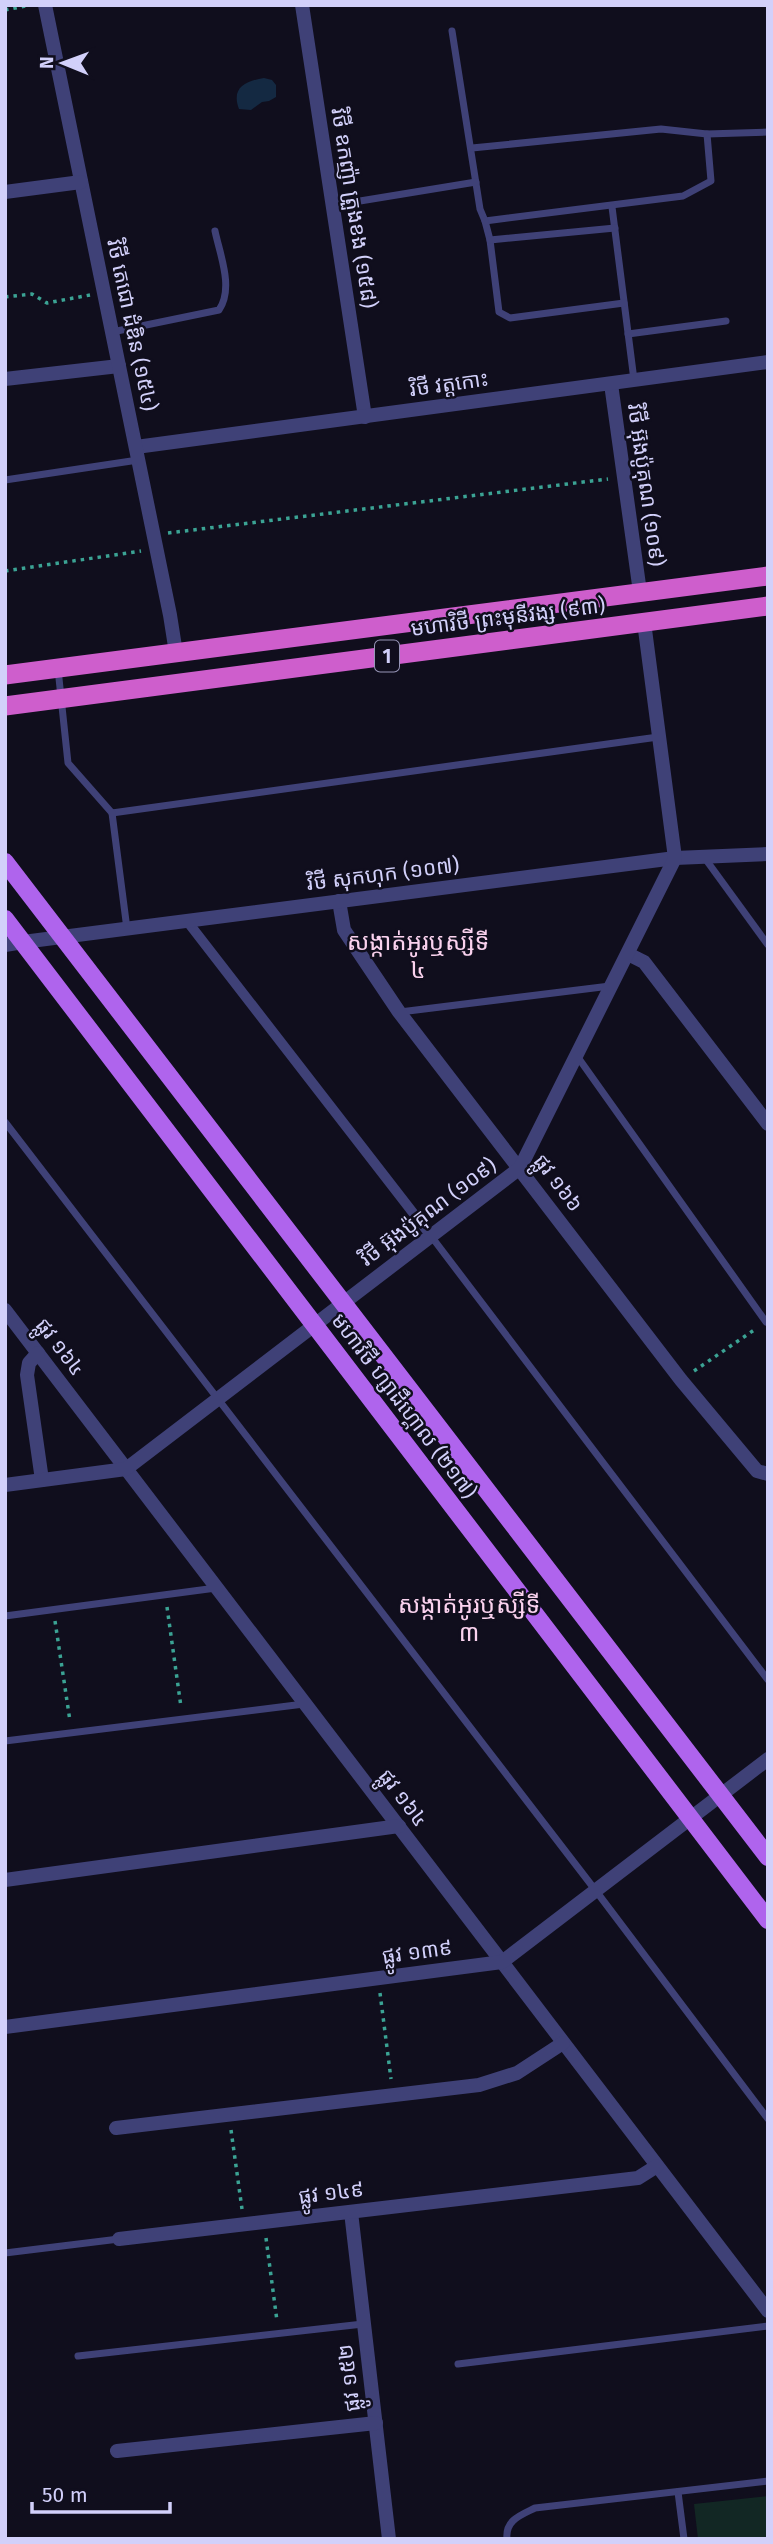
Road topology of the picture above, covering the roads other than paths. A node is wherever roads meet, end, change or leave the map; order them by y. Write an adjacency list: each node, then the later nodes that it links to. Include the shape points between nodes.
1 (45, 5): 8 (street, វិថី តេជោ ដំឌិន (១៥៤))
2 (302, 5): 25 (street, វិថី ឧកញ៉ា ត្រួងខង (១៥៨))
3 (452, 31): 6 (lane)
4 (768, 132): 5 (lane)
5 (707, 134): 6 (lane, via 661,129); 11 (lane, via 711,181 683,196)
6 (472, 148): 7 (lane)
7 (476, 182): 10 (lane); 12 (lane)
8 (81, 183): 9 (street); 18 (street, វិថី តេជោ ដំឌិន (១៥៤))
9 (6, 190)
10 (360, 201)
11 (612, 207): 12 (lane); 13 (lane)
12 (485, 221): 15 (lane)
13 (615, 228): 15 (lane); 16 (lane)
14 (215, 231): 18 (lane, via 227,289 219,310)
15 (490, 240): 16 (lane, via 503,316)
16 (624, 303): 19 (lane)
17 (726, 321): 19 (lane)
18 (112, 332): 21 (street, វិថី តេជោ ដំឌិន (១៥៤))
19 (628, 334): 23 (lane)
20 (768, 362): 23 (street, វិថី វត្តកោះ)
21 (119, 366): 22 (street); 26 (street, វិថី តេជោ ដំឌិន (១៥៤))
22 (5, 379)
23 (634, 380): 24 (street, វិថី វត្តកោះ)
24 (611, 384): 25 (street, វិថី វត្តកោះ); 29 (street, វិថី អ៊ុងប៉ូគុណ (១០៩))
25 (365, 417): 26 (street, វិថី វត្តកោះ)
26 (137, 454): 27 (lane); 32 (street, វិថី តេជោ ដំឌិន (១៥៤))
27 (5, 480)
28 (768, 576): 29 (highway, មហាវិថី ព្រះមុនីវង្ស (៩៣) / 1)
29 (640, 592): 32 (highway, មហាវិថី ព្រះមុនីវង្ស (៩៣) / 1)
30 (768, 606): 31 (highway, មហាវិថី ព្រះមុនីវង្ស (៩៣) / 1)
31 (644, 622): 35 (highway, មហាវិថី ព្រះមុនីវង្ស (៩៣) / 1); 37 (street)
32 (176, 653): 33 (highway, មហាវិថី ព្រះមុនីវង្ស (៩៣) / 1)
33 (58, 668): 34 (highway, មហាវិថី ព្រះមុនីវង្ស (៩៣) / 1); 35 (lane)
34 (5, 675)
35 (61, 698): 36 (highway, មហាវិថី ព្រះមុនីវង្ស (៩៣) / 1); 38 (lane, via 68,763)
36 (5, 706)
37 (659, 737): 38 (lane); 41 (street)
38 (112, 813): 46 (lane)
39 (768, 854): 40 (street, វិថី សុកហុក (១០៧))
40 (704, 857): 41 (street, វិថី សុកហុក (១០៧)); 49 (lane)
41 (675, 858): 43 (street, វិថី សុកហុក (១០៧)); 50 (street, វិថី អ៊ុងប៉ូគុណ (១០៩))
42 (5, 862): 47 (main road, មហាវិថី ហ្សាដឹហ្គោល (២១៧))
43 (339, 901): 45 (street, វិថី សុកហុក (១០៧)); 52 (street, ផ្លូវ ១៦៦, via 344,930)
44 (5, 919): 48 (main road, មហាវិថី ហ្សាដឹហ្គោល (២១៧))
45 (187, 921): 46 (street, វិថី សុកហុក (១០៧)); 57 (street)
46 (127, 929): 47 (street, វិថី សុកហុក (១០៧))
47 (64, 937): 48 (street, វិថី សុកហុក (១០៧)); 58 (main road, មហាវិថី ហ្សាដឹហ្គោល (២១៧))
48 (14, 944): 61 (main road, មហាវិថី ហ្សាដឹហ្គោល (២១៧))
49 (768, 945)
50 (628, 954): 51 (street, វិថី អ៊ុងប៉ូគុណ (១០៩)); 55 (street, via 644,962)
51 (611, 986): 52 (lane); 53 (street, វិថី អ៊ុងប៉ូគុណ (១០៩))
52 (399, 1012): 56 (street, ផ្លូវ ១៦៦)
53 (577, 1055): 56 (street, វិថី អ៊ុងប៉ូគុណ (១០៩)); 60 (lane)
54 (5, 1122): 63 (lane)
55 (768, 1124)
56 (520, 1168): 57 (street, វិថី អ៊ុងប៉ូគុណ (១០៩)); 65 (street, ផ្លូវ ១៦៦, via 681,1381 757,1471)
57 (431, 1236): 58 (street, វិថី អ៊ុងប៉ូគុណ (១០៩)); 70 (lane)
58 (344, 1303): 61 (street, វិថី អ៊ុងប៉ូគុណ (១០៩)); 74 (main road, មហាវិថី ហ្សាដឹហ្គោល (២១៧))
59 (5, 1310): 62 (street, ផ្លូវ ១៦៤)
60 (766, 1322)
61 (314, 1325): 63 (street, វិថី អ៊ុងប៉ូគុណ (១០៩)); 75 (main road, មហាវិថី ហ្សាដឹហ្គោល (២១៧))
62 (38, 1353): 64 (street, ផ្លូវ ១៦៤); 66 (street, via 29,1363 27,1375)
63 (218, 1399): 64 (street, វិថី អ៊ុងប៉ូគុណ (១០៩)); 79 (lane)
64 (126, 1469): 66 (street, វិថី អ៊ុងប៉ូគុណ (១០៩)); 68 (street, ផ្លូវ ១៦៤)
65 (768, 1474)
66 (43, 1480): 67 (street, វិថី អ៊ុងប៉ូគុណ (១០៩))
67 (5, 1485)
68 (216, 1587): 69 (lane); 71 (street, ផ្លូវ ១៦៤)
69 (5, 1616)
70 (768, 1679)
71 (305, 1704): 72 (lane); 76 (street, ផ្លូវ ១៦៤)
72 (5, 1741)
73 (768, 1759): 74 (street, ផ្លូវ ១៣៩)
74 (720, 1795): 75 (street, ផ្លូវ ១៣៩); 77 (main road, មហាវិថី ហ្សាដឹហ្គោល (២១៧))
75 (690, 1818): 79 (street, ផ្លូវ ១៣៩); 80 (main road, មហាវិថី ហ្សាដឹហ្គោល (២១៧))
76 (399, 1826): 78 (street); 81 (street, ផ្លូវ ១៦៤)
77 (768, 1857)
78 (5, 1880)
79 (596, 1891): 81 (street, ផ្លូវ ១៣៩); 84 (lane)
80 (768, 1920)
81 (502, 1962): 82 (street, ផ្លូវ ១៣៩); 83 (street, ផ្លូវ ១៦៤)
82 (5, 2027)
83 (564, 2043): 85 (street, via 517,2073 479,2085); 86 (street, ផ្លូវ ១៦៤)
84 (768, 2119)
85 (116, 2128)
86 (657, 2166): 87 (street, ផ្លូវ ១៤៩, via 638,2178); 90 (street, ផ្លូវ ១៦៤)
87 (351, 2212): 88 (street, ផ្លូវ ១៤៩); 91 (street, ផ្លូវ ១៥២)
88 (119, 2239): 89 (lane, ផ្លូវ ១៤៩)
89 (5, 2253)
90 (768, 2311)
91 (364, 2324): 93 (lane); 95 (street, ផ្លូវ ១៥២)
92 (768, 2326): 94 (lane)
93 (78, 2356)
94 (458, 2364)
95 (376, 2423): 96 (street); 99 (street, ផ្លូវ ១៥២)
96 (117, 2451)
97 (768, 2481): 98 (lane)
98 (678, 2492): 100 (lane, via 535,2508 515,2517); 101 (lane)
99 (389, 2539)
100 (507, 2539)
101 (684, 2539)

